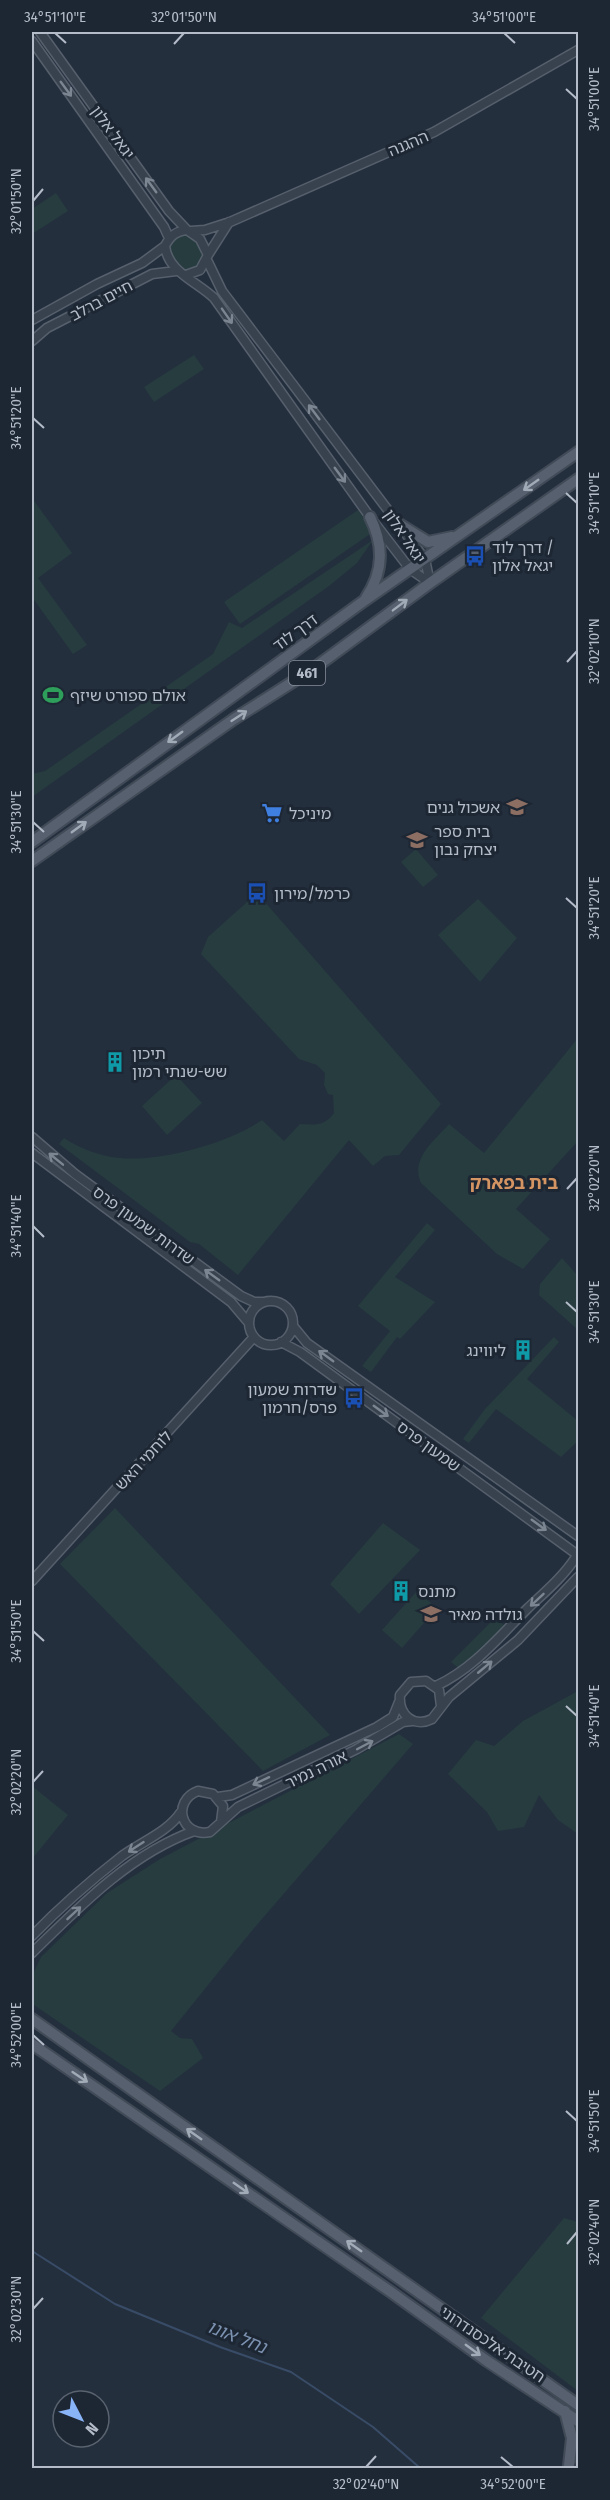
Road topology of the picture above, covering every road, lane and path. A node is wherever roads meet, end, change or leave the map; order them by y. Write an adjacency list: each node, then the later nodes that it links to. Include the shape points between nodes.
1 (40, 32): 5 (street, יגאל אלון, one-way to 1, via 170,211)
2 (32, 41): 6 (street, יגאל אלון, one-way to 6, via 164,227)
3 (579, 50): 4 (street, ההגנה, via 435,132)
4 (230, 222): 5 (street, ההגנה, via 205,231); 7 (street, ההגנה, via 214,242)
5 (189, 231): 6 (street, via 177,232); 7 (street, via 200,239)
6 (167, 242): 8 (street, via 168,261); 10 (street, חיים ברלב, via 142,263)
7 (208, 258): 9 (street, via 200,270); 15 (street, יגאל אלון, one-way to 7, via 222,291)
8 (176, 271): 9 (street); 11 (street, חיים ברלב, via 146,277 47,328)
9 (186, 275): 14 (street, יגאל אלון, one-way to 14, via 214,298)
10 (32, 321)
11 (32, 341)
12 (579, 452): 16 (main road, דרך לוד / 461, one-way to 16)
13 (579, 479): 19 (main road, 461)
14 (369, 517): 18 (street, יגאל אלון); 20 (main road, via 380,540 380,564)
15 (399, 524): 16 (main road, via 428,542); 17 (street, יגאל אלון)
16 (466, 532): 17 (main road, דרך לוד / 461)
17 (425, 560): 18 (main road, דרך לוד / 461); 19 (street, יגאל אלון)
18 (410, 569): 19 (street, יגאל אלון); 20 (main road, דרך לוד / 461)
19 (430, 583): 22 (main road, 461, one-way to 19, via 234,719 313,669)
20 (361, 603): 21 (main road, דרך לוד / 461, one-way to 21)
21 (32, 842)
22 (32, 861)
23 (32, 1137): 25 (street, שדרות שמעון פרס, one-way to 23, via 241,1296 75,1174)
24 (32, 1152): 26 (street, via 231,1302)
25 (263, 1302): 26 (street, via 251,1312); 27 (street, via 275,1301 286,1307)
26 (248, 1322): 28 (street)
27 (292, 1326): 29 (street); 30 (street, שמעון פרס, one-way to 27, via 307,1343)
28 (254, 1337): 29 (street, via 264,1344); 34 (street, לוחמי האש)
29 (282, 1342): 32 (street, שמעון פרס, one-way to 32)
30 (579, 1536)
31 (579, 1543): 32 (street)
32 (577, 1557): 35 (street, one-way to 35, via 490,1647 456,1677)
33 (579, 1577): 37 (street, one-way to 33, via 518,1640)
34 (32, 1581)
35 (436, 1686): 36 (street, via 426,1681 411,1682); 37 (street)
36 (399, 1701): 38 (street, via 403,1713); 39 (street, אורה נמיר, one-way to 39, via 393,1717 377,1727 232,1795)
37 (441, 1706): 38 (street, via 428,1721)
38 (412, 1720): 41 (street, אורה נמיר, one-way to 38, via 238,1808)
39 (218, 1797): 40 (street, via 208,1792 193,1793); 41 (street, via 224,1811)
40 (182, 1812): 42 (street, via 185,1824); 43 (street, one-way to 43, via 176,1821 78,1892)
41 (222, 1822): 42 (street, via 210,1832)
42 (194, 1831): 44 (street, one-way to 42, via 128,1867 160,1846)
43 (32, 1936)
44 (32, 1953)
45 (32, 2019): 47 (main road, חטיבת אלכסנדרוני, one-way to 45)
46 (32, 2044): 48 (main road, חטיבת אלכסנדרוני, one-way to 48, via 487,2361)
47 (579, 2405)
48 (565, 2411): 49 (main road, חטיבת אלכסנדרוני); 51 (main road, via 572,2438)
49 (579, 2421)
50 (579, 2454): 51 (street)
51 (573, 2467)

